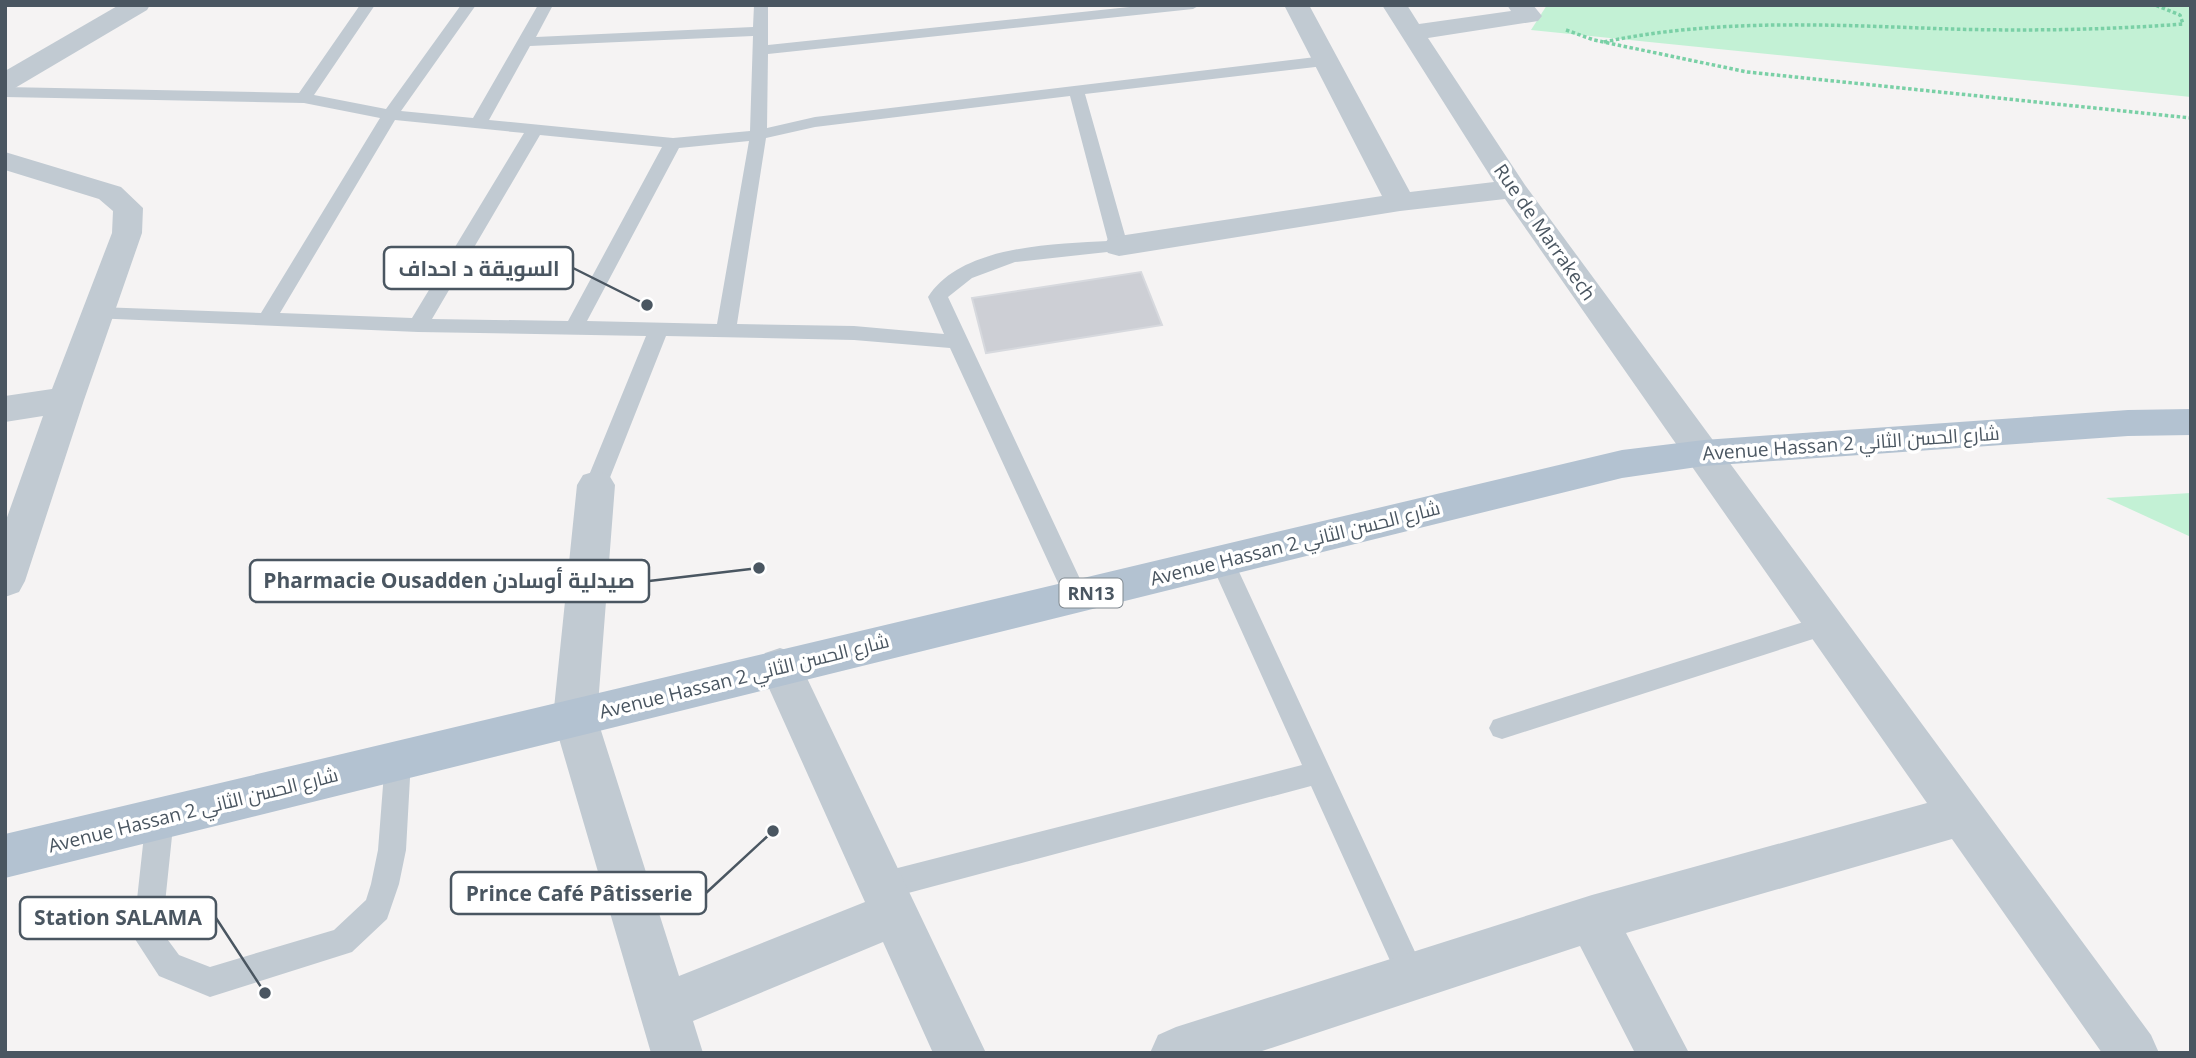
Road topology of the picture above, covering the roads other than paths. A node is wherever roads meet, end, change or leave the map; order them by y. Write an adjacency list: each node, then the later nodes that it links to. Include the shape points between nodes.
1 (138, 5): 15 (street)
2 (368, 5): 18 (lane)
3 (469, 5): 19 (lane)
4 (546, 5): 12 (lane)
5 (761, 5): 10 (lane)
6 (1193, 5): 13 (lane)
7 (1296, 5): 14 (street)
8 (1394, 5): 11 (street, Rue de Marrakech)
9 (1524, 11): 11 (street)
10 (759, 31): 12 (lane); 13 (lane)
11 (1411, 33): 25 (street, Rue de Marrakech)
12 (526, 41): 20 (lane)
13 (761, 50): 22 (lane)
14 (1324, 61): 16 (lane); 26 (street)
15 (5, 82)
16 (1076, 90): 22 (lane, via 815,122); 27 (lane)
17 (5, 92): 18 (lane)
18 (304, 98): 19 (lane)
19 (390, 115): 20 (lane); 29 (lane)
20 (479, 123): 21 (lane)
21 (536, 128): 23 (lane); 30 (lane)
22 (758, 135): 23 (lane); 33 (lane)
23 (673, 143): 31 (lane)
24 (5, 161): 28 (street, via 110,193 128,208 127,233)
25 (1513, 189): 26 (street); 38 (street, Rue de Marrakech)
26 (1400, 202): 27 (street)
27 (1119, 246): 34 (lane, via 1031,253 972,271 947,284 937,297)
28 (99, 313): 29 (lane); 35 (street)
29 (267, 318): 30 (lane)
30 (418, 324): 31 (lane)
31 (574, 328): 32 (lane)
32 (659, 329): 33 (lane); 39 (lane)
33 (726, 329): 34 (lane)
34 (957, 342): 42 (lane)
35 (66, 400): 36 (street); 41 (street)
36 (5, 409)
37 (2191, 422): 38 (main road, Avenue Hassan 2 شارع الحسن الثاني / RN13)
38 (1704, 453): 40 (main road, Avenue Hassan 2 شارع الحسن الثاني / RN13, via 1622,464); 43 (street, Rue de Marrakech)
39 (596, 485): 45 (street)
40 (1223, 561): 42 (main road, Avenue Hassan 2 شارع الحسن الثاني / RN13); 48 (lane)
41 (5, 582)
42 (1076, 597): 44 (main road, Avenue Hassan 2 شارع الحسن الثاني / RN13)
43 (1826, 625): 46 (lane); 49 (street, Rue de Marrakech)
44 (780, 666): 45 (main road, Avenue Hassan 2 شارع الحسن الثاني / RN13); 52 (street)
45 (575, 718): 47 (main road, Avenue Hassan 2 شارع الحسن الثاني / RN13); 55 (street)
46 (1502, 728)
47 (398, 760): 50 (main road, Avenue Hassan 2 شارع الحسن الثاني / RN13); 50 (lane, via 392,850 377,909 342,942 209,982 169,965 147,936)
48 (1319, 772): 52 (lane); 54 (lane)
49 (1961, 815): 53 (street); 59 (street, Rue de Marrakech)
50 (160, 817): 51 (main road, Avenue Hassan 2 شارع الحسن الثاني / RN13)
51 (5, 856)
52 (889, 900): 55 (street); 56 (street)
53 (1592, 919): 54 (street); 58 (street)
54 (1412, 977): 57 (street)
55 (671, 1030)
56 (960, 1053)
57 (1176, 1053)
58 (1663, 1053)
59 (2133, 1053)

